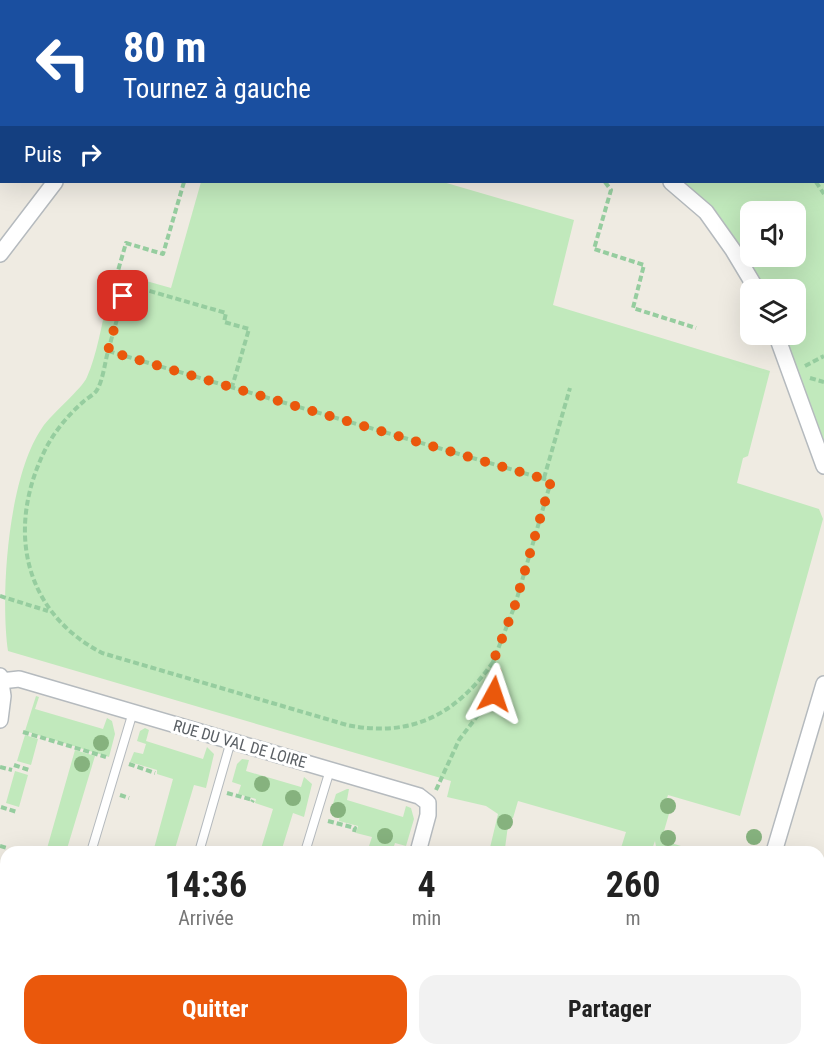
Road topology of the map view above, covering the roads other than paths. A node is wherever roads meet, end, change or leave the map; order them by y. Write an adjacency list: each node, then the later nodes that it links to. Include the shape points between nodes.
1 (54, 183): 3 (street)
2 (671, 183): 4 (street, via 706,212)
3 (0, 254)
4 (751, 279)
5 (780, 345): 6 (street)
6 (824, 466)
7 (1, 679): 9 (street, RUE DU VAL DE LOIRE, via 19,679); 10 (street)
8 (824, 684): 17 (street)
9 (133, 712): 11 (street, RUE DU VAL DE LOIRE); 13 (lane)
10 (0, 720)
11 (231, 741): 12 (street, RUE DU VAL DE LOIRE); 14 (lane)
12 (330, 770): 15 (lane); 16 (street, RUE DU VAL DE LOIRE, via 419,796 428,803)
13 (93, 846)
14 (201, 846)
15 (307, 846)
16 (420, 846)
17 (776, 846)

